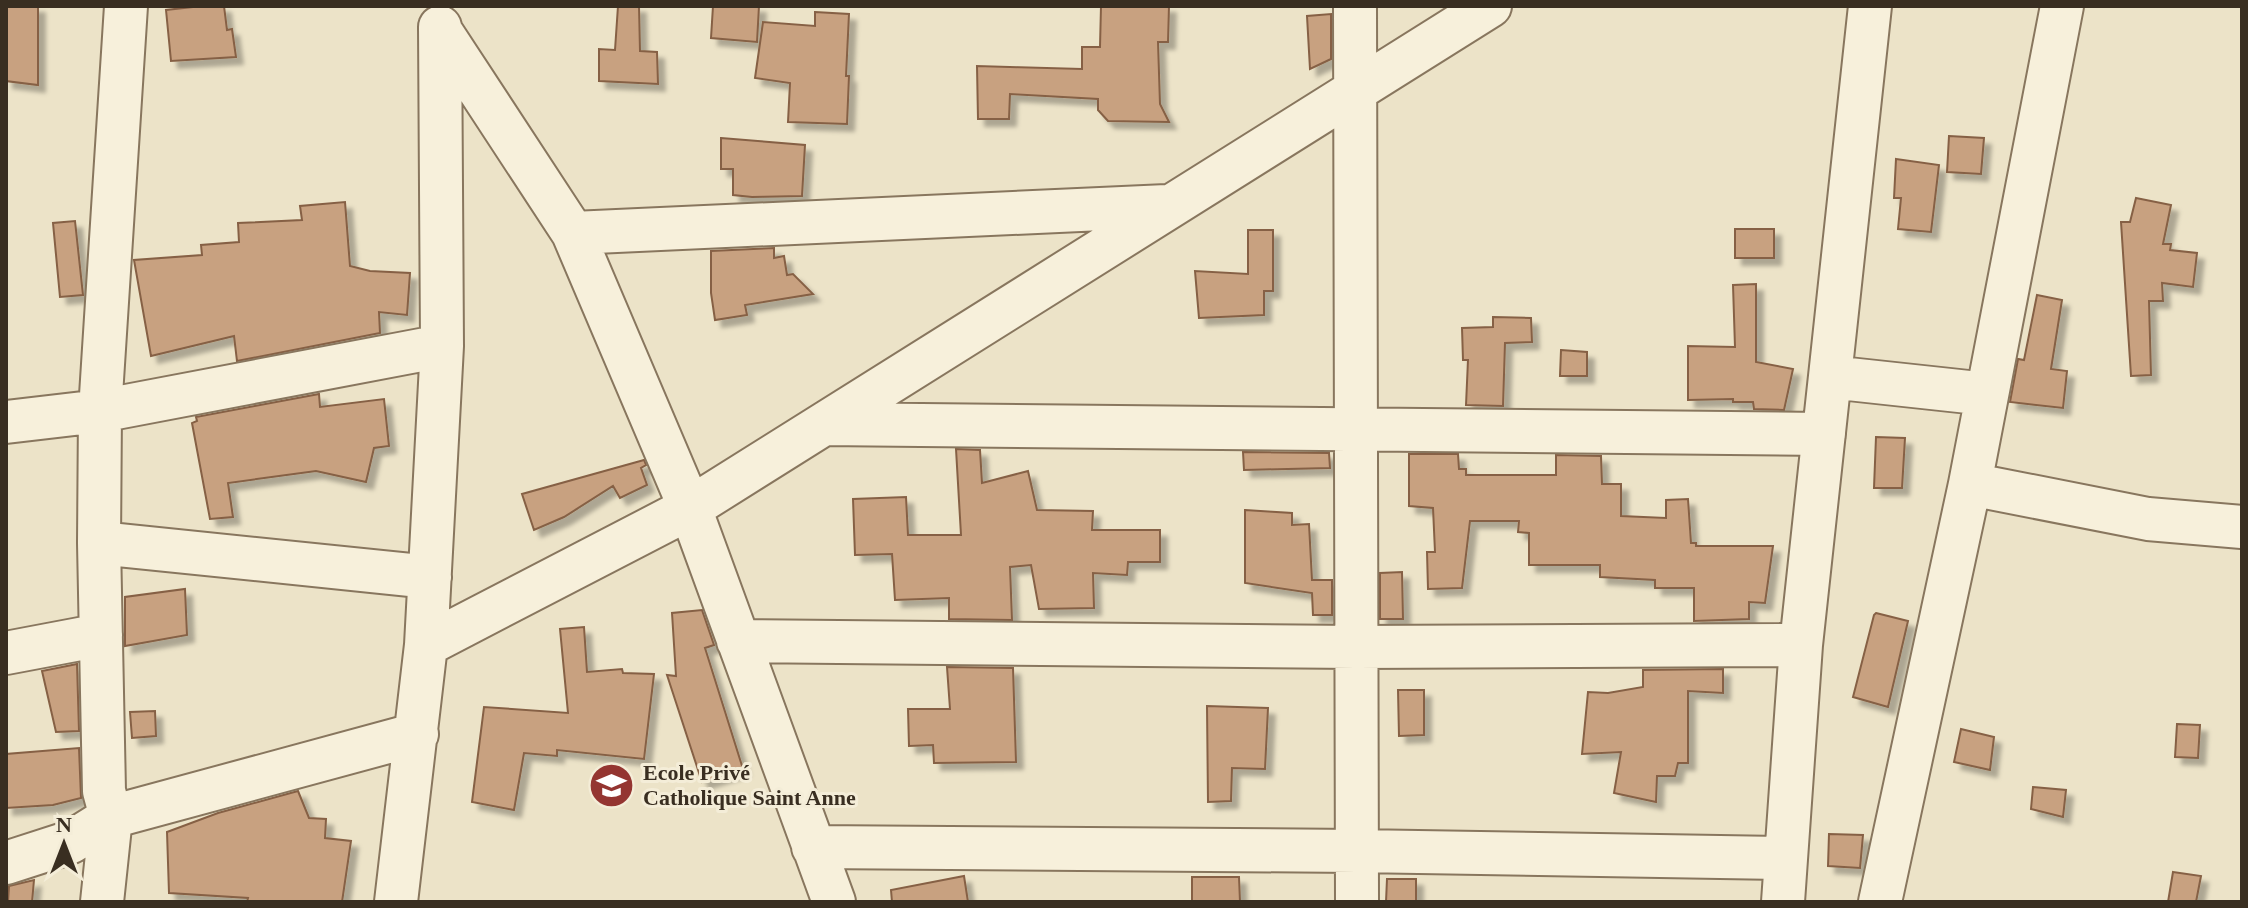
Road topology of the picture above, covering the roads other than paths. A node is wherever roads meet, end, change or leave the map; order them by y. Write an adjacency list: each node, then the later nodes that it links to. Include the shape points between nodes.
1 (126, 6): 13 (street)
2 (1355, 6): 7 (street)
3 (1490, 6): 7 (street)
4 (1870, 6): 11 (street)
5 (2062, 6): 12 (street)
6 (440, 18): 9 (street); 10 (street)
7 (1354, 91): 8 (street); 16 (street)
8 (1171, 206): 9 (street); 15 (street)
9 (573, 233): 19 (street)
10 (442, 346): 13 (street); 22 (street)
11 (1830, 377): 12 (street); 17 (street)
12 (1987, 394): 18 (street)
13 (100, 411): 14 (street); 21 (street)
14 (6, 422)
15 (824, 424): 16 (street); 19 (street)
16 (1357, 430): 17 (street); 27 (street)
17 (1824, 434): 26 (street)
18 (1970, 484): 20 (street, via 2148,519); 40 (street)
19 (690, 508): 24 (street); 25 (street)
20 (2242, 527)
21 (99, 543): 22 (street); 23 (street)
22 (430, 577): 25 (street)
23 (101, 635): 28 (street); 30 (street, via 104,791)
24 (738, 641): 27 (street); 31 (street)
25 (426, 645): 29 (street)
26 (1801, 645): 27 (street); 33 (street)
27 (1356, 647): 32 (street)
28 (6, 653)
29 (417, 734): 30 (street); 36 (street)
30 (111, 817): 34 (street, via 71,842); 35 (street)
31 (813, 847): 32 (street); 37 (street)
32 (1357, 851): 33 (street); 38 (street)
33 (1785, 858): 39 (street)
34 (6, 863)
35 (102, 902)
36 (396, 902)
37 (834, 902)
38 (1357, 902)
39 (1783, 902)
40 (1880, 902)

